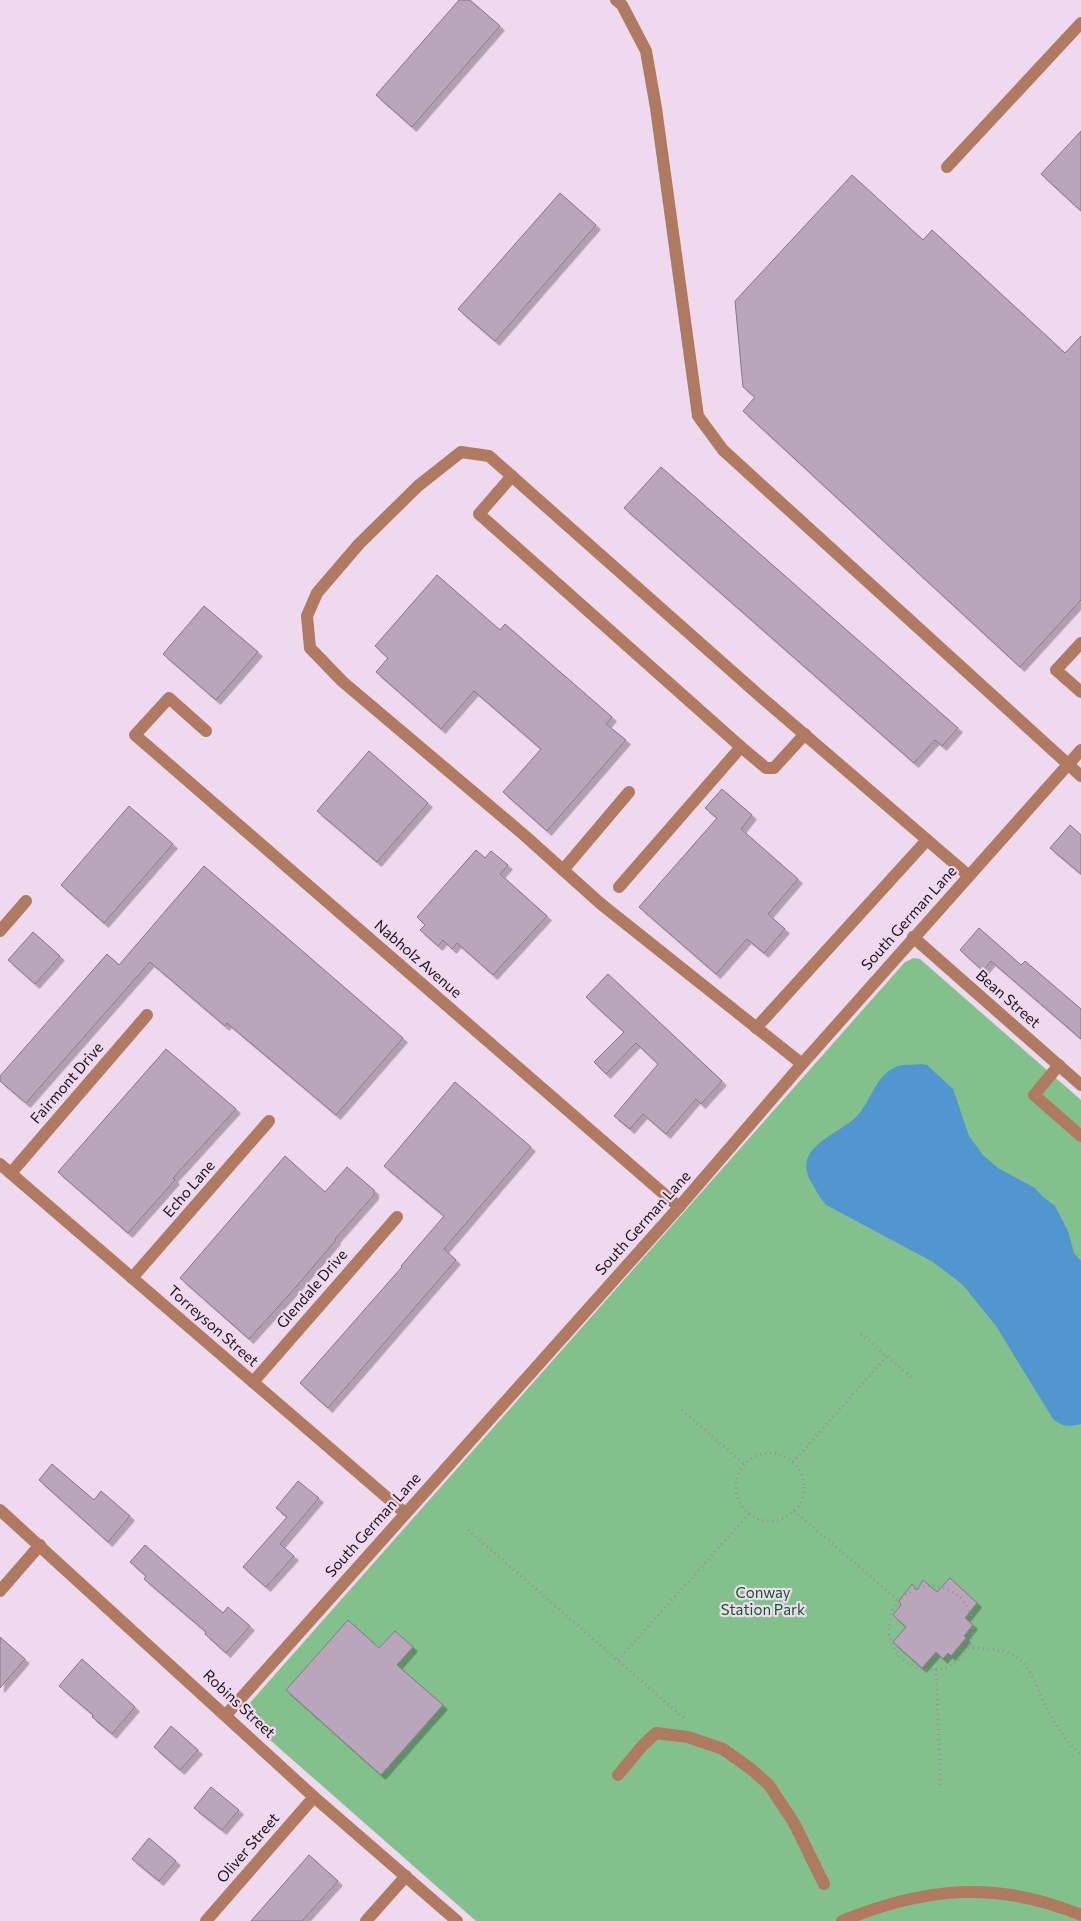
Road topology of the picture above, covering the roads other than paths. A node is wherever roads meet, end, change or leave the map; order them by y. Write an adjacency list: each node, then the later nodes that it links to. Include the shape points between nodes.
1 (616, 0): 11 (street, via 622,5 646,51 698,416 723,450)
2 (1081, 24): 3 (street)
3 (947, 167)
4 (512, 476): 8 (street); 9 (street, via 479,514); 15 (street, via 489,456 461,452 418,486 358,544 317,593 306,616 310,648 343,682)
5 (1081, 643): 6 (street, via 1056,670)
6 (1081, 692)
7 (206, 731): 30 (street, Nabholz Avenue, via 169,698 135,735)
8 (804, 734): 9 (street, via 774,768 766,768); 14 (street)
9 (741, 746): 17 (street)
10 (1081, 750): 11 (street, South German Lane)
11 (1068, 765): 12 (street); 16 (street, South German Lane)
12 (1081, 776)
13 (629, 792): 15 (street)
14 (927, 840): 16 (street); 22 (street)
15 (563, 870): 22 (street, via 600,904)
16 (969, 876): 20 (street, South German Lane)
17 (619, 887)
18 (26, 901): 19 (street)
19 (0, 931)
20 (914, 937): 23 (street, South German Lane); 24 (street, Bean Street)
21 (147, 1015): 29 (street, Fairmont Drive)
22 (756, 1028): 23 (street)
23 (802, 1064): 30 (street, South German Lane)
24 (1059, 1065): 25 (street, Bean Street); 27 (street, via 1034,1095)
25 (1081, 1084)
26 (269, 1121): 32 (street, Echo Lane)
27 (1081, 1136)
28 (0, 1164): 29 (street, Torreyson Street)
29 (10, 1173): 32 (street, Torreyson Street)
30 (679, 1207): 35 (street, South German Lane)
31 (397, 1217): 33 (street, Glendale Drive)
32 (132, 1278): 33 (street, Torreyson Street)
33 (253, 1382): 35 (street, Torreyson Street)
34 (0, 1510): 36 (street, Robins Street)
35 (405, 1513): 38 (street, South German Lane)
36 (40, 1545): 37 (street); 38 (street, Robins Street)
37 (0, 1591)
38 (226, 1715): 40 (street, Robins Street)
39 (618, 1775): 42 (street, via 656,1734 688,1737 723,1749 769,1785 794,1823)
40 (314, 1797): 41 (street, Robins Street); 44 (street, Oliver Street)
41 (406, 1876): 45 (street); 46 (street, Robins Street)
42 (824, 1884)
43 (1081, 1914): 47 (street, via 1030,1899 970,1891 908,1898)
44 (206, 1921)
45 (366, 1921)
46 (457, 1921)
47 (842, 1921)

